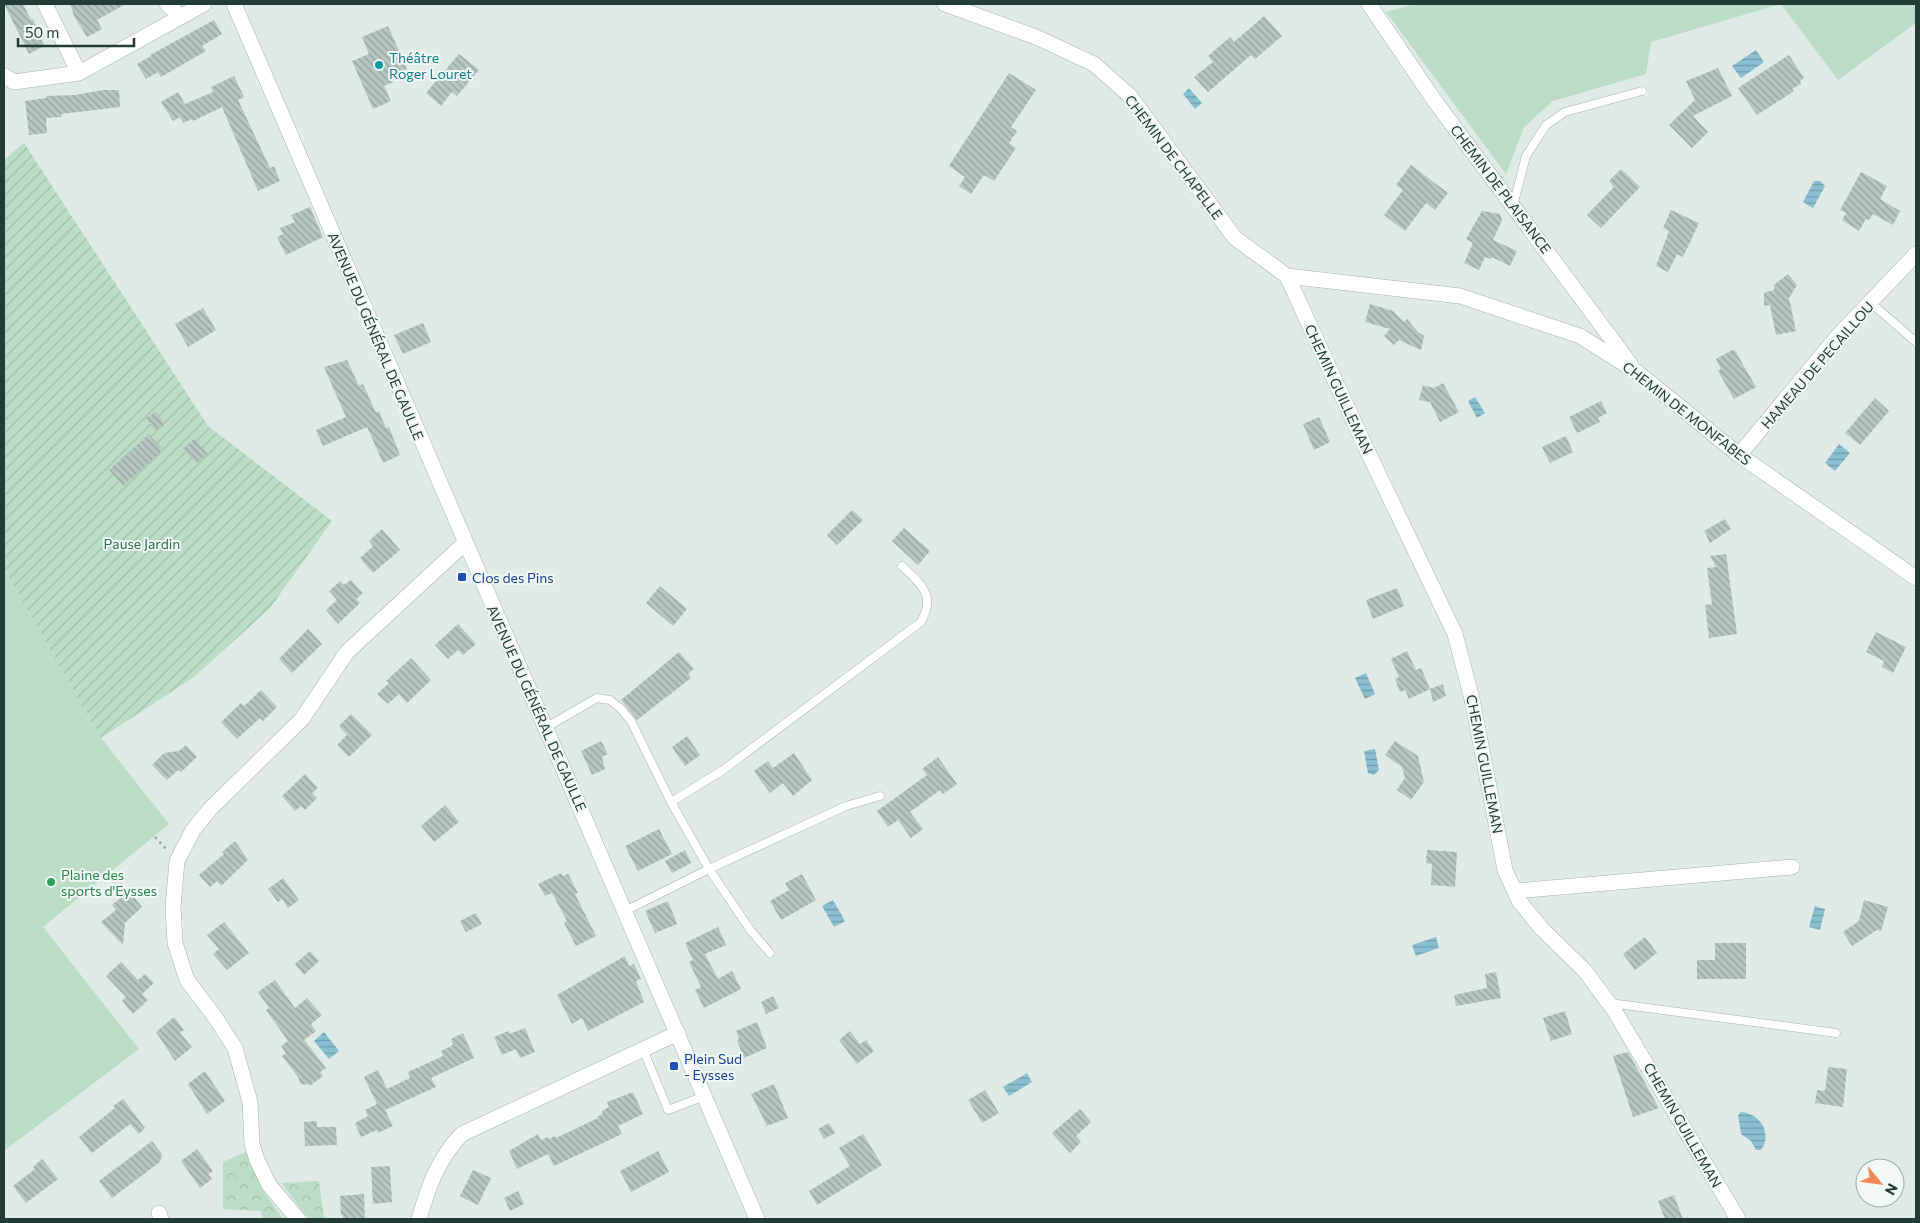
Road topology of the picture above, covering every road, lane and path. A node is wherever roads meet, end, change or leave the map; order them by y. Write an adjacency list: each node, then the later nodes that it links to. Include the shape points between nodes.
1 (44, 4): 8 (street)
2 (167, 4): 7 (street)
3 (204, 4): 7 (street)
4 (234, 4): 18 (street, AVENUE DU GÉNÉRAL DE GAULLE)
5 (945, 4): 13 (street, CHEMIN DE CHAPELLE, via 1036,37 1094,64 1129,95 1235,238)
6 (1369, 4): 11 (street, CHEMIN DE PLAISANCE, via 1434,100)
7 (181, 17): 8 (street)
8 (79, 73): 9 (street)
9 (9, 79)
10 (1642, 91): 11 (lane, via 1564,112 1546,125 1526,156)
11 (1513, 206): 16 (street, CHEMIN DE PLAISANCE)
12 (1916, 254): 14 (street, HAMEAU DE PECAILLOU)
13 (1287, 276): 16 (street, CHEMIN DE MONFABES, via 1460,296 1580,336); 26 (street, CHEMIN GUILLEMAN, via 1455,634 1472,699 1506,870)
14 (1871, 303): 15 (lane); 17 (street, HAMEAU DE PECAILLOU, via 1837,337)
15 (1916, 342)
16 (1637, 372): 17 (street, CHEMIN DE MONFABES)
17 (1739, 455): 20 (street, CHEMIN DE MONFABES)
18 (465, 543): 21 (street, AVENUE DU GÉNÉRAL DE GAULLE); 34 (street, via 347,652 302,719 210,809 193,830 177,861 173,907 175,943 187,980 235,1048 250,1102 252,1144 257,1160 269,1185)
19 (902, 566): 23 (lane, via 922,584 927,596 927,610 921,622 723,770)
20 (1916, 578)
21 (545, 728): 23 (lane, via 597,698 610,700 632,721); 27 (street, AVENUE DU GÉNÉRAL DE GAULLE)
22 (880, 796): 25 (lane, via 846,806)
23 (671, 802): 25 (lane)
24 (1792, 867): 26 (street)
25 (709, 869): 27 (lane); 28 (lane, via 750,931)
26 (1515, 891): 29 (street, CHEMIN GUILLEMAN, via 1542,929 1584,971)
27 (625, 911): 30 (street, AVENUE DU GÉNÉRAL DE GAULLE)
28 (770, 953)
29 (1608, 1003): 31 (lane); 37 (street, CHEMIN GUILLEMAN)
30 (678, 1032): 32 (street); 33 (street, AVENUE DU GÉNÉRAL DE GAULLE)
31 (1836, 1033)
32 (643, 1049): 33 (lane, via 668,1110); 35 (street, via 462,1134 442,1159)
33 (705, 1096): 36 (street, AVENUE DU GÉNÉRAL DE GAULLE)
34 (298, 1219)
35 (419, 1219)
36 (757, 1219)
37 (1738, 1219)

